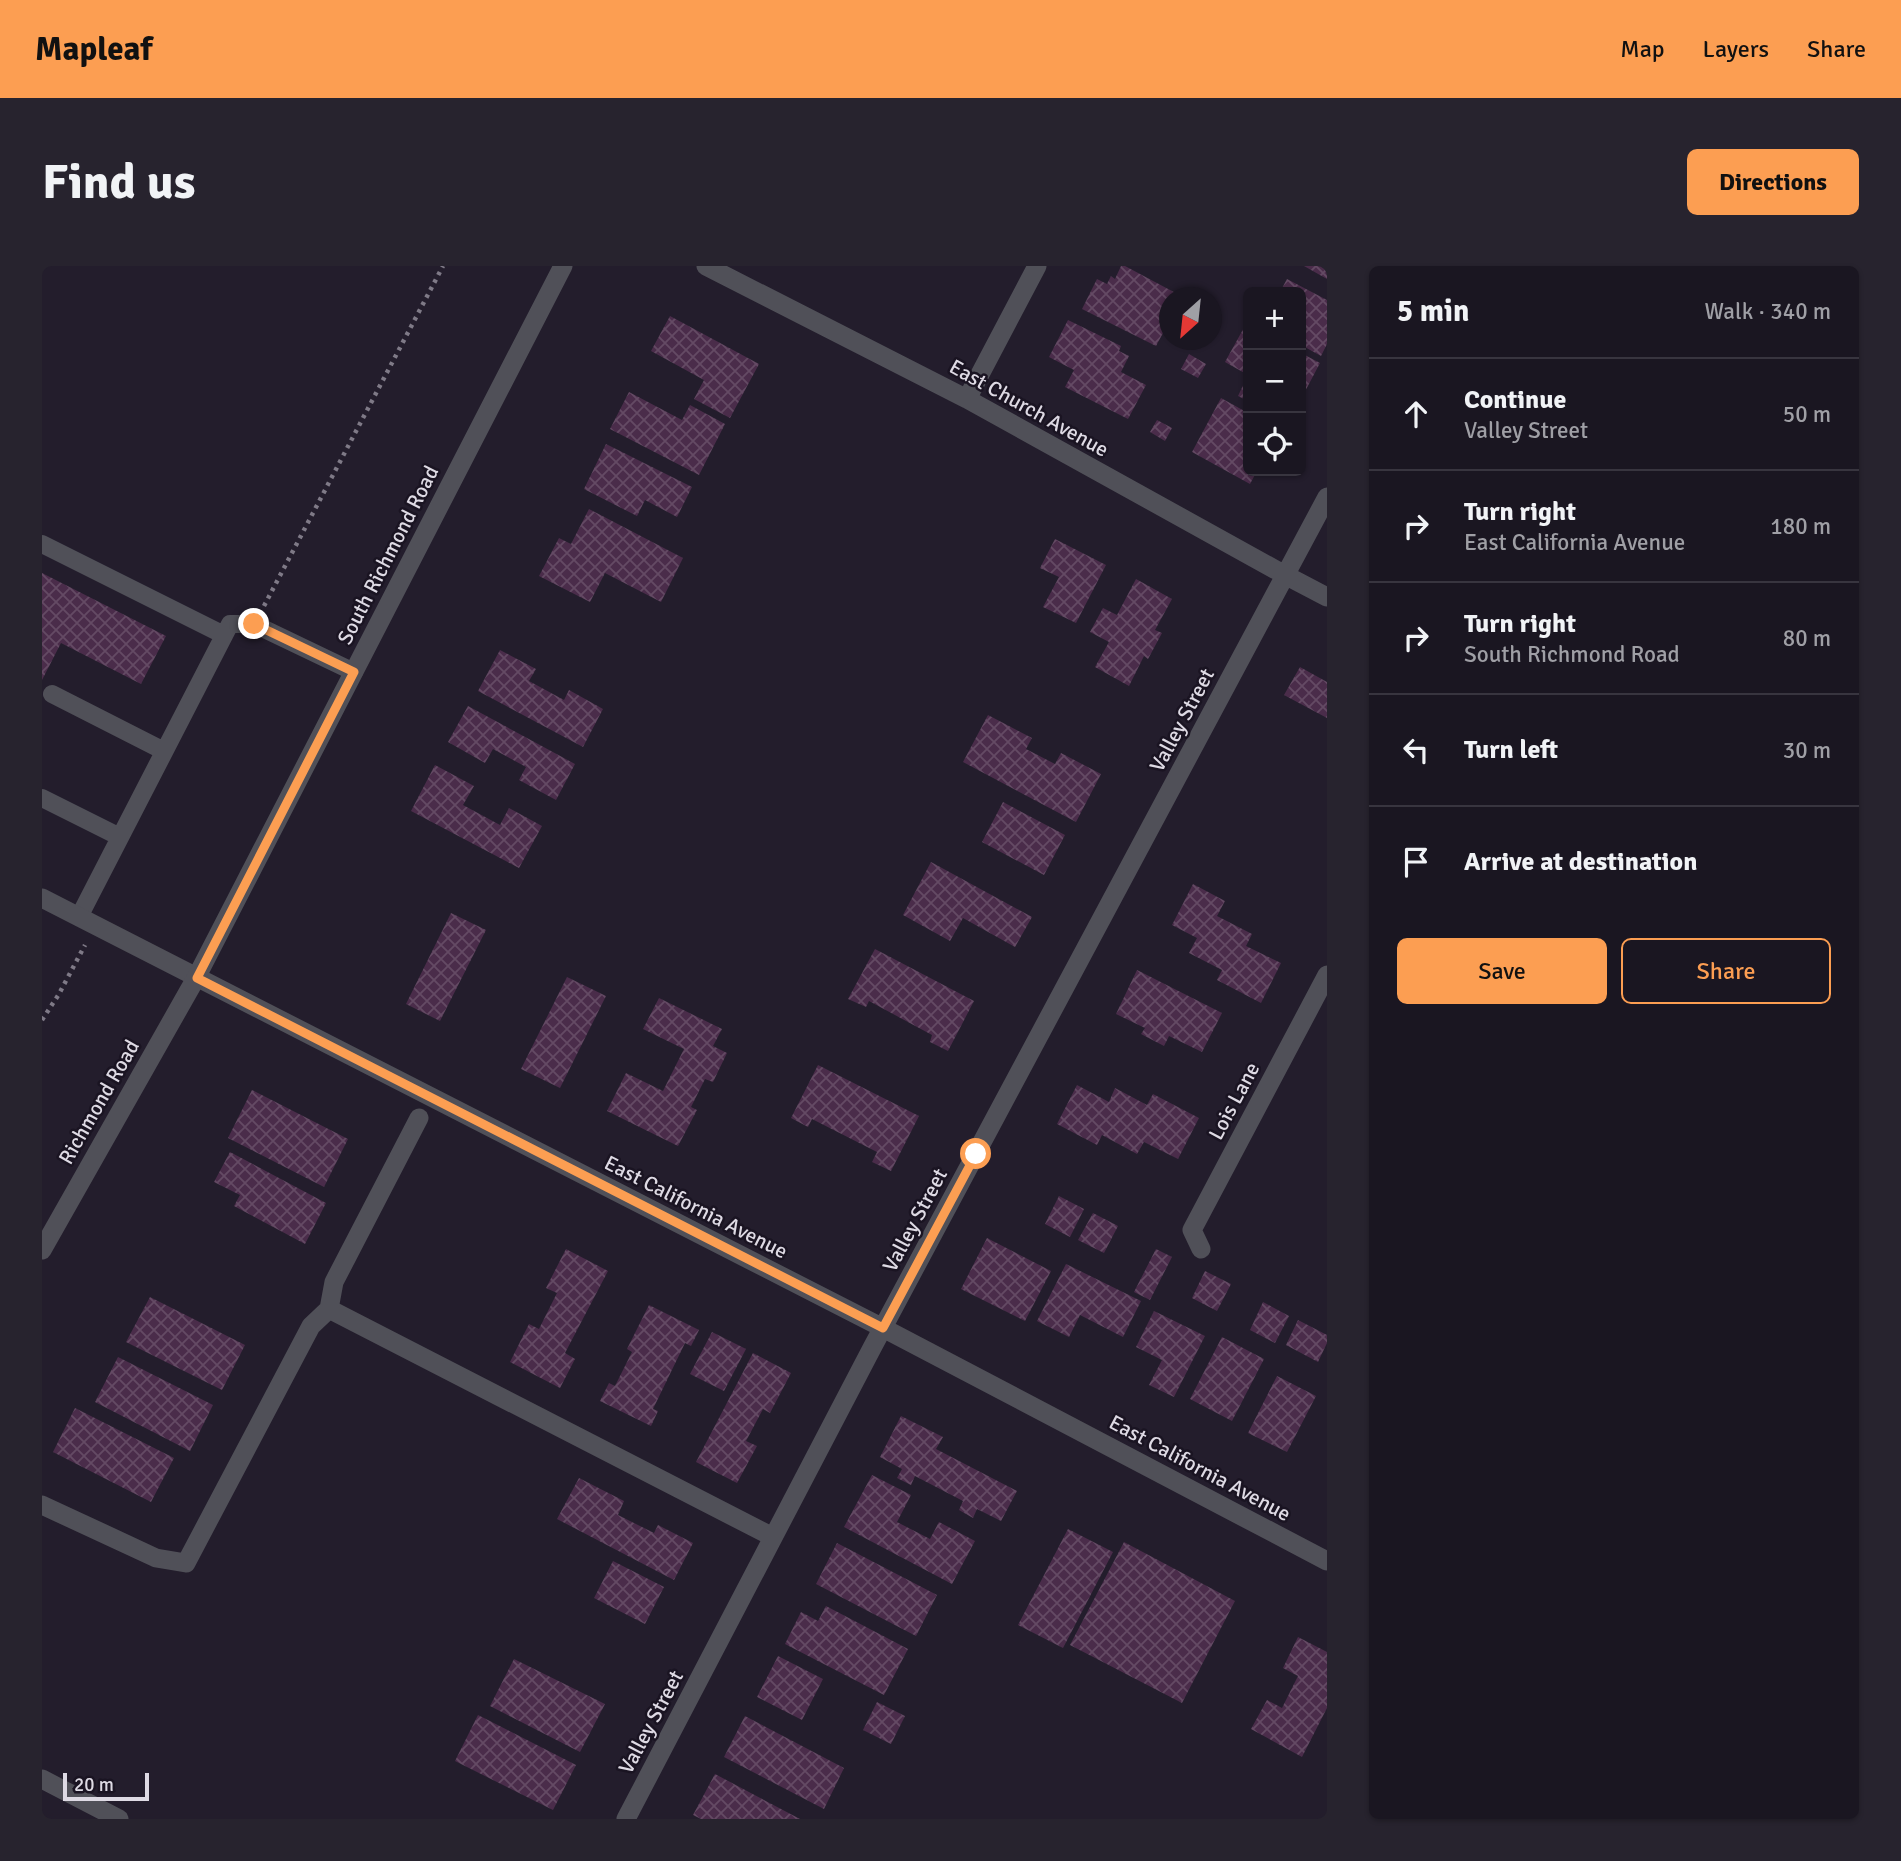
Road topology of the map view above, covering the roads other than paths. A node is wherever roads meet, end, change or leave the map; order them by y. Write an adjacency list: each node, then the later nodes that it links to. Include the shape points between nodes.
1 (563, 266): 10 (street, South Richmond Road)
2 (706, 266): 4 (street, East Church Avenue)
3 (1037, 266): 4 (street)
4 (967, 399): 7 (street, East Church Avenue)
5 (1327, 496): 7 (street, Valley Street)
6 (42, 544): 9 (lane)
7 (1285, 575): 8 (street, East Church Avenue); 23 (street, Valley Street)
8 (1327, 597)
9 (224, 635): 10 (lane, via 230,624 254,624); 12 (lane)
10 (354, 672): 18 (street, South Richmond Road)
11 (52, 694): 12 (lane)
12 (164, 751): 14 (lane)
13 (42, 798): 14 (lane)
14 (120, 837): 16 (lane)
15 (42, 898): 16 (street, East California Avenue)
16 (79, 917): 18 (street, East California Avenue)
17 (1327, 975): 20 (street, Lois Lane, via 1192,1230)
18 (197, 978): 21 (street, Richmond Road); 23 (street, East California Avenue)
19 (419, 1118): 22 (street, via 334,1282)
20 (1201, 1249)
21 (42, 1250)
22 (329, 1309): 24 (street, via 312,1326 186,1563 156,1558); 25 (street)
23 (883, 1328): 25 (street, Valley Street); 26 (street, East California Avenue)
24 (42, 1505)
25 (773, 1537): 29 (street, Valley Street)
26 (1327, 1560)
27 (42, 1779): 28 (street)
28 (119, 1819)
29 (626, 1819)

